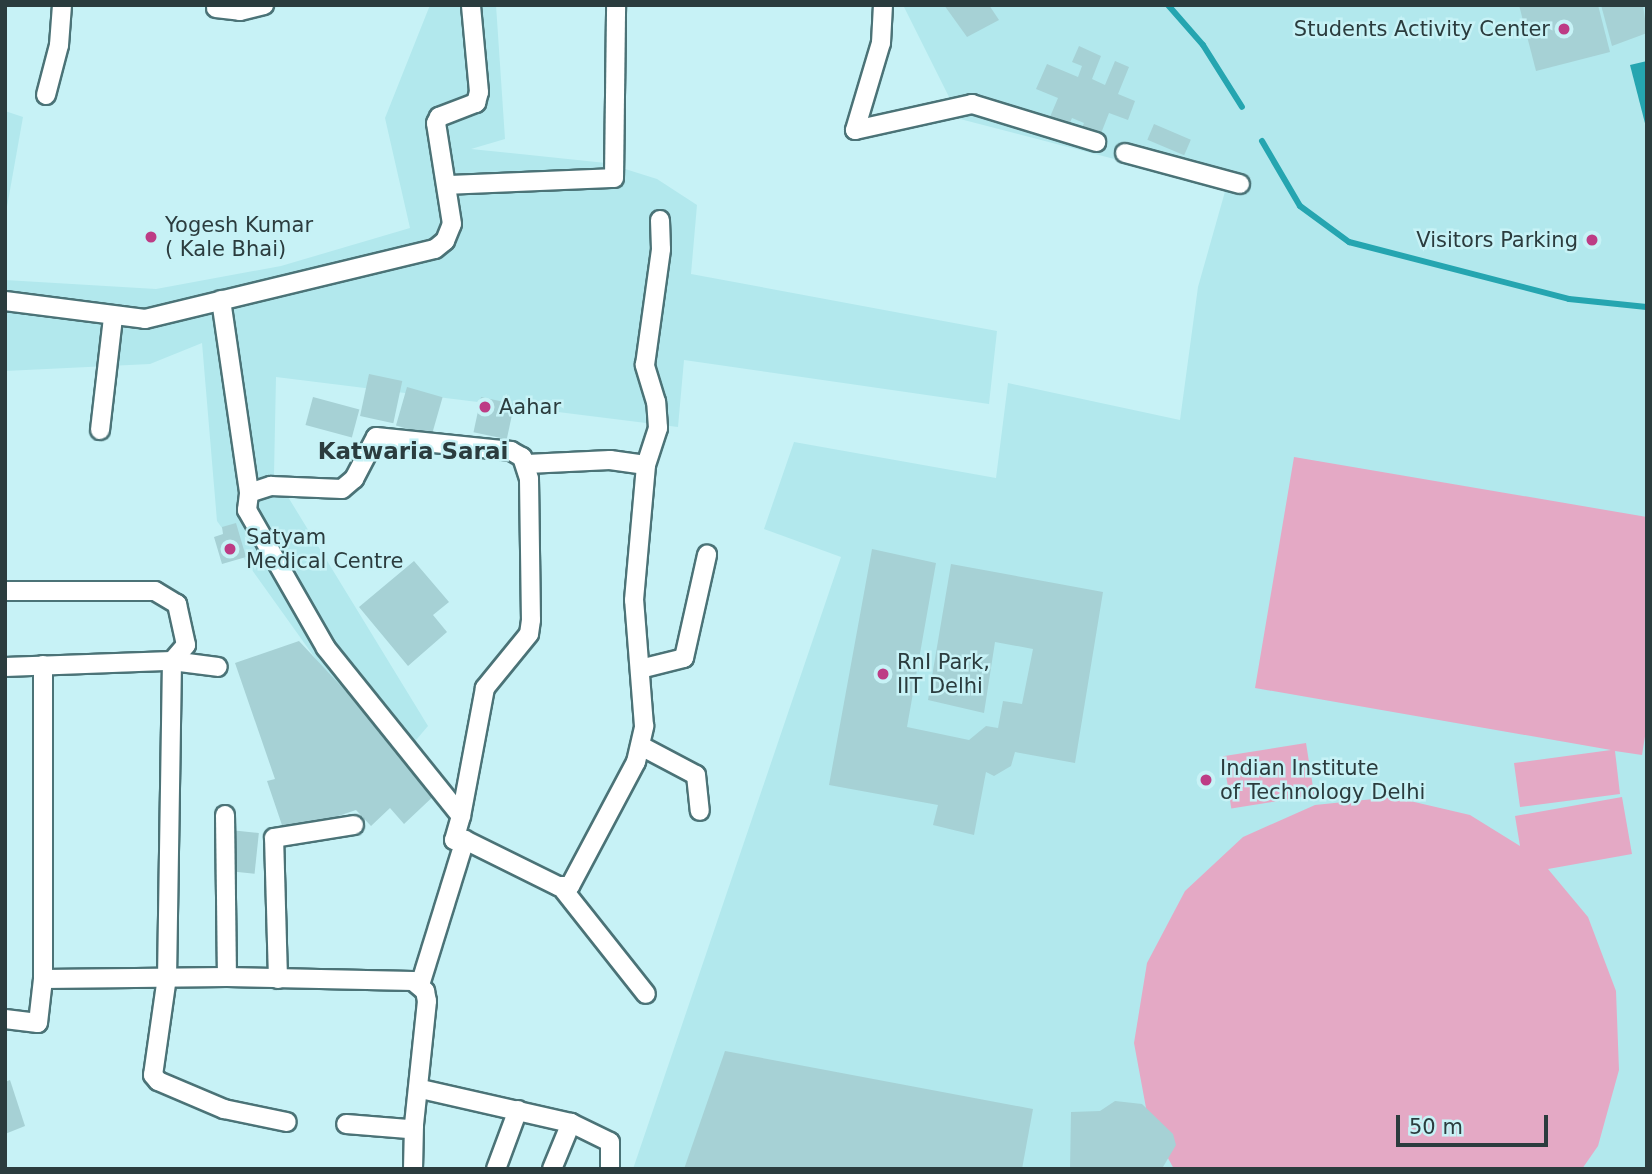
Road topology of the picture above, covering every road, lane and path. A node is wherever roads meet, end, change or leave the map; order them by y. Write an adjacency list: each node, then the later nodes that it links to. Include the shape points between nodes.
1 (62, 5): 7 (street)
2 (264, 5): 6 (street, via 240,11)
3 (471, 5): 11 (street, via 479,92 476,103 436,122)
4 (616, 5): 11 (street, via 614,178)
5 (883, 5): 8 (street, via 881,43 855,130 972,104)
6 (216, 8)
7 (46, 95)
8 (1096, 142)
9 (1125, 153): 10 (street)
10 (1240, 184)
11 (447, 185): 13 (street, via 452,224 445,241 435,249 366,269)
12 (660, 220): 18 (street, via 661,249 645,365 658,428)
13 (220, 300): 15 (street, via 145,319); 19 (street)
14 (5, 301): 15 (street)
15 (113, 317): 16 (street)
16 (100, 430)
17 (527, 464): 18 (street, via 599,460); 19 (street, via 511,452 376,437 354,479 342,489 271,486); 30 (street, via 529,634 485,688)
18 (646, 465): 26 (street, via 634,600)
19 (249, 493): 30 (street, via 247,510 326,648)
20 (707, 555): 26 (street, via 684,658)
21 (5, 592): 22 (street, via 155,591 177,604 186,645)
22 (172, 661): 23 (street); 25 (street); 35 (street)
23 (43, 665): 24 (street); 36 (street)
24 (5, 667)
25 (218, 667)
26 (640, 669): 27 (street)
27 (641, 746): 28 (street, via 696,775); 33 (street, via 572,884)
28 (700, 811)
29 (225, 815): 34 (street)
30 (461, 816): 32 (street, via 454,840)
31 (354, 825): 37 (street, via 274,838)
32 (466, 840): 33 (street); 38 (street)
33 (562, 888): 39 (street)
34 (227, 976): 35 (street); 37 (street)
35 (167, 977): 36 (street); 43 (street, via 152,1063 158,1082 224,1109)
36 (43, 979): 40 (street, via 38,1023)
37 (278, 979): 38 (street, via 403,979)
38 (420, 985): 41 (street, via 427,1001)
39 (646, 995)
40 (5, 1019)
41 (421, 1089): 42 (street); 46 (street)
42 (518, 1110): 44 (street); 48 (street)
43 (287, 1122)
44 (571, 1123): 49 (street); 50 (street, via 610,1142 614,1159)
45 (346, 1124): 46 (street, via 408,1129)
46 (414, 1125): 47 (street)
47 (413, 1169)
48 (496, 1169)
49 (552, 1169)
50 (610, 1169)

